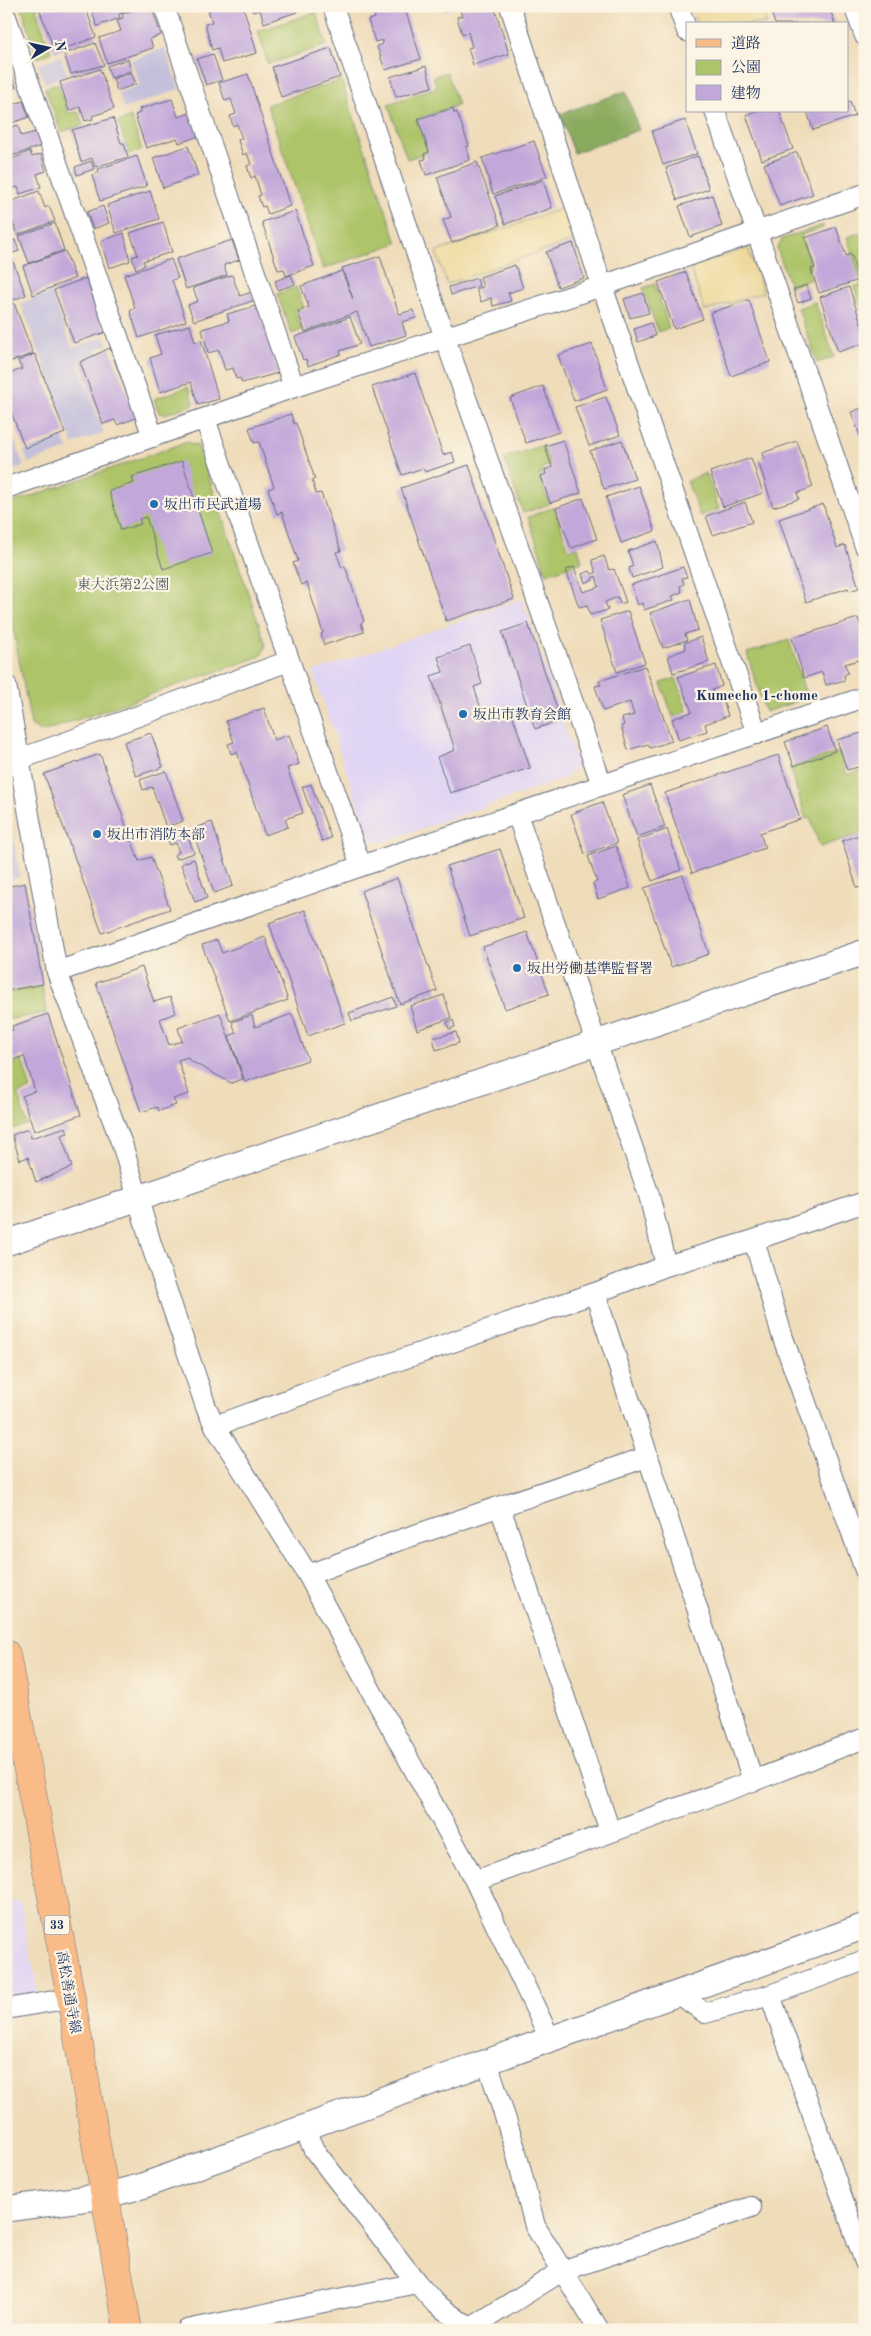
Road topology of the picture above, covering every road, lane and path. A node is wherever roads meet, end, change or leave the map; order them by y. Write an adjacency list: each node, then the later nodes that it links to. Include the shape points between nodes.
1 (164, 6): 14 (street)
2 (333, 6): 13 (street)
3 (510, 6): 12 (street)
4 (678, 6): 7 (street)
5 (854, 6): 8 (street)
6 (6, 17): 16 (street)
7 (686, 28)
8 (865, 36)
9 (715, 112): 11 (street)
10 (865, 194): 11 (street)
11 (758, 232): 12 (street); 18 (street)
12 (602, 286): 13 (street); 22 (street)
13 (445, 338): 14 (street); 24 (street)
14 (294, 388): 15 (street)
15 (205, 419): 16 (street); 19 (street)
16 (153, 437): 17 (street)
17 (6, 488)
18 (865, 546)
19 (289, 661): 23 (street); 26 (street)
20 (6, 685): 23 (street)
21 (865, 698): 22 (street)
22 (756, 734): 24 (street)
23 (20, 759): 28 (street)
24 (602, 786): 25 (street)
25 (517, 814): 26 (street); 29 (street)
26 (361, 866): 28 (street)
27 (865, 952): 29 (street)
28 (57, 972): 30 (street)
29 (596, 1044): 30 (street); 34 (street, via 649,1195)
30 (139, 1197): 33 (street); 36 (street, via 155,1256)
31 (865, 1202): 32 (street)
32 (754, 1240): 34 (street); 39 (street, via 782,1335)
33 (6, 1244)
34 (666, 1266): 35 (street)
35 (595, 1293): 36 (street); 37 (street)
36 (215, 1426): 40 (street)
37 (647, 1457): 38 (street); 43 (street)
38 (500, 1507): 40 (street); 44 (street)
39 (865, 1570)
40 (308, 1575): 45 (street)
41 (6, 1654): 50 (main road, 高松善通寺線 / 33)
42 (865, 1738): 43 (street)
43 (753, 1781): 44 (street)
44 (610, 1831): 45 (street)
45 (475, 1881): 52 (street)
46 (865, 1926): 48 (street)
47 (865, 1960): 49 (street)
48 (678, 1993): 49 (street, via 705,2013); 52 (street)
49 (770, 1995): 58 (street)
50 (71, 1998): 51 (street); 55 (main road, 高松善通寺線 / 33)
51 (6, 2009)
52 (550, 2039): 53 (street)
53 (487, 2061): 54 (street); 60 (street, via 515,2148 534,2226)
54 (303, 2126): 55 (street, via 142,2186); 61 (street, via 314,2150)
55 (104, 2196): 57 (street); 64 (main road, 高松善通寺線 / 33)
56 (751, 2207): 60 (street)
57 (6, 2209)
58 (857, 2217): 59 (street)
59 (865, 2262)
60 (562, 2270): 63 (street); 66 (street)
61 (417, 2283): 62 (street); 63 (street, via 435,2303)
62 (216, 2328): 65 (street)
63 (472, 2329)
64 (128, 2330)
65 (187, 2330)
66 (599, 2330)

